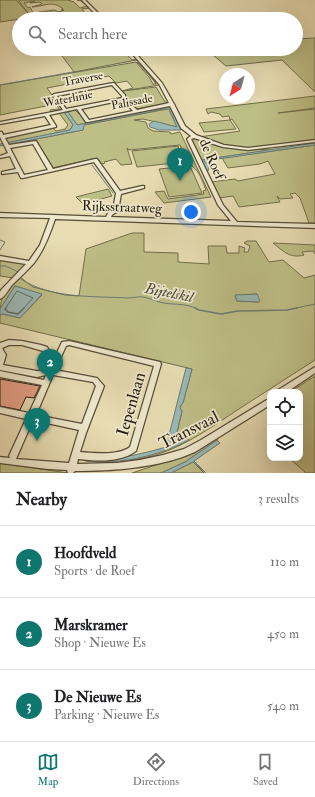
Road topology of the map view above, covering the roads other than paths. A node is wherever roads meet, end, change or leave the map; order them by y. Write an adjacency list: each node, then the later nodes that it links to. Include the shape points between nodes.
1 (83, 0): 2 (street)
2 (95, 12)
3 (136, 56): 5 (street, de Roef, via 161,84)
4 (124, 99): 6 (street, Waterlinie); 7 (street, Traverse, via 113,84 55,94); 8 (street)
5 (172, 104): 8 (street, Palissade); 11 (street, de Roef, via 183,127)
6 (78, 108): 7 (street, Waterlinie); 8 (street, Palissade, via 88,121)
7 (65, 110): 9 (street, Waterlinie)
8 (136, 111)
9 (46, 114): 10 (street, Waterlinie); 12 (street, via 54,126)
10 (0, 123)
11 (194, 136): 13 (street, via 223,146 248,149); 24 (street, de Roef, via 189,139 196,156 221,205)
12 (4, 141): 14 (street); 17 (street, via 34,142)
13 (315, 141)
14 (11, 154): 15 (street); 16 (street)
15 (0, 156)
16 (19, 170): 17 (street, via 23,177); 18 (street)
17 (51, 170): 20 (street, via 95,160)
18 (4, 173)
19 (142, 187): 20 (street)
20 (119, 193): 23 (street, via 115,211)
21 (0, 215): 22 (street, Rijksstraatweg)
22 (53, 218): 23 (street, Rijksstraatweg); 27 (street)
23 (108, 219): 24 (street, Rijksstraatweg)
24 (235, 223): 25 (street, Rijksstraatweg)
25 (315, 226)
26 (0, 258): 27 (street)
27 (31, 263): 28 (street)
28 (1, 294)
29 (0, 346): 32 (street, via 6,342 23,343 46,349 48,353 41,363)
30 (0, 350): 31 (street, via 4,355)
31 (0, 366): 32 (street, via 37,374)
32 (51, 370): 35 (street); 40 (street, via 99,382 100,386); 42 (street, Iepenlaan, via 66,342 158,364 134,449 112,456)
33 (315, 370): 36 (street)
34 (0, 374): 35 (street)
35 (45, 383): 39 (street)
36 (286, 389)
37 (267, 402): 45 (street, Transvaal, via 186,452)
38 (0, 410): 39 (street)
39 (33, 419): 40 (street); 41 (street)
40 (84, 428): 42 (street)
41 (13, 456)
42 (75, 456): 44 (street)
43 (0, 460): 44 (street, Transvaal)
44 (71, 470): 45 (street, Transvaal)
45 (119, 472)

